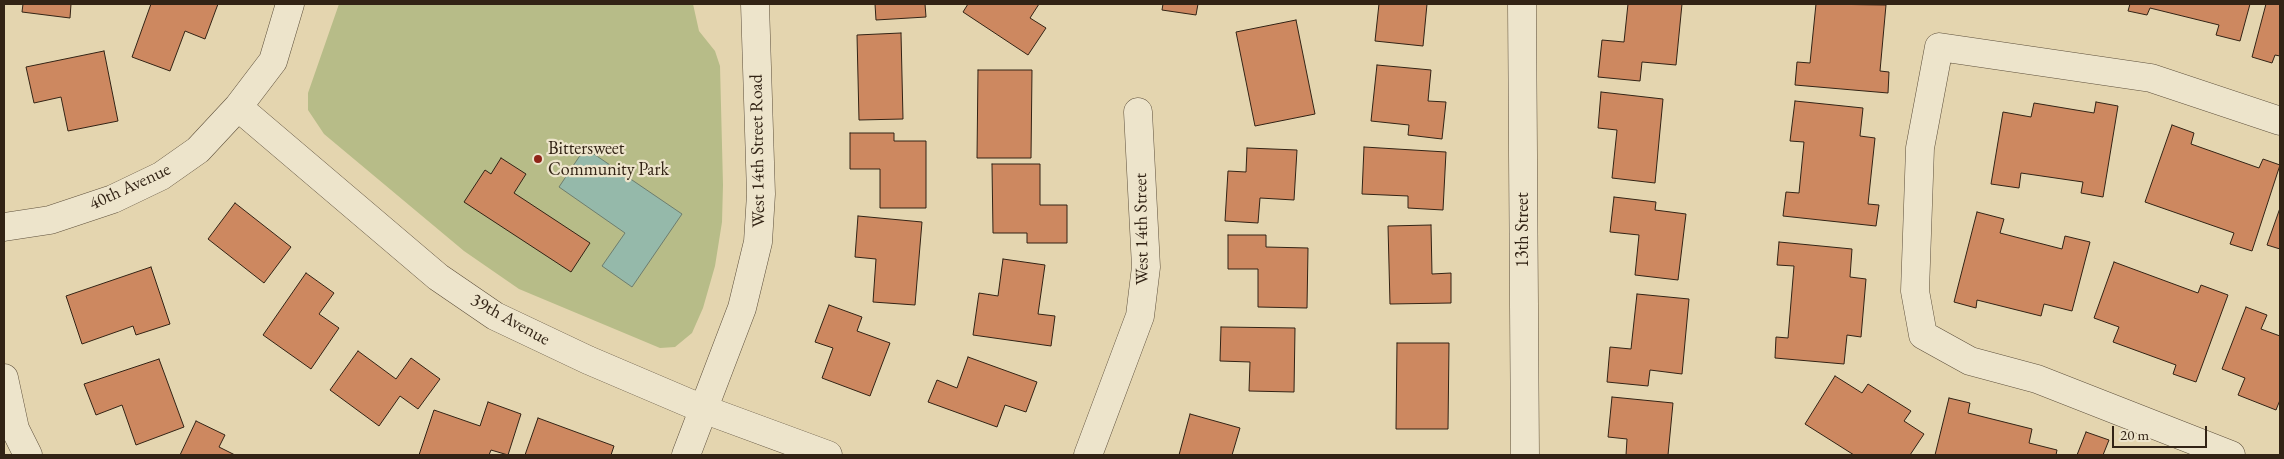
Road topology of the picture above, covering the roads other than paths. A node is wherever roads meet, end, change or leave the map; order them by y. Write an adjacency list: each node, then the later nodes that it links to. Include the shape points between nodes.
1 (290, 4): 4 (street, 40th Avenue, via 274,61)
2 (755, 4): 9 (street, West 14th Street Road, via 761,194 758,242 742,308)
3 (1522, 4): 14 (street, 13th Street)
4 (238, 107): 7 (street, 40th Avenue, via 198,150 161,176 113,199 50,220); 9 (street, 39th Avenue, via 438,277 495,316)
5 (1138, 112): 13 (street, West 14th Street, via 1146,267 1140,316)
6 (2280, 121): 15 (street, via 2151,78 1939,46 1920,148 1915,291 1923,335 1970,361 2037,379)
7 (4, 227)
8 (4, 378): 10 (street, via 15,429)
9 (703, 409): 11 (street, West 14th Street Road); 12 (street, 39th Avenue)
10 (28, 455)
11 (686, 455)
12 (828, 455)
13 (1088, 455)
14 (1525, 455)
15 (2231, 455)

